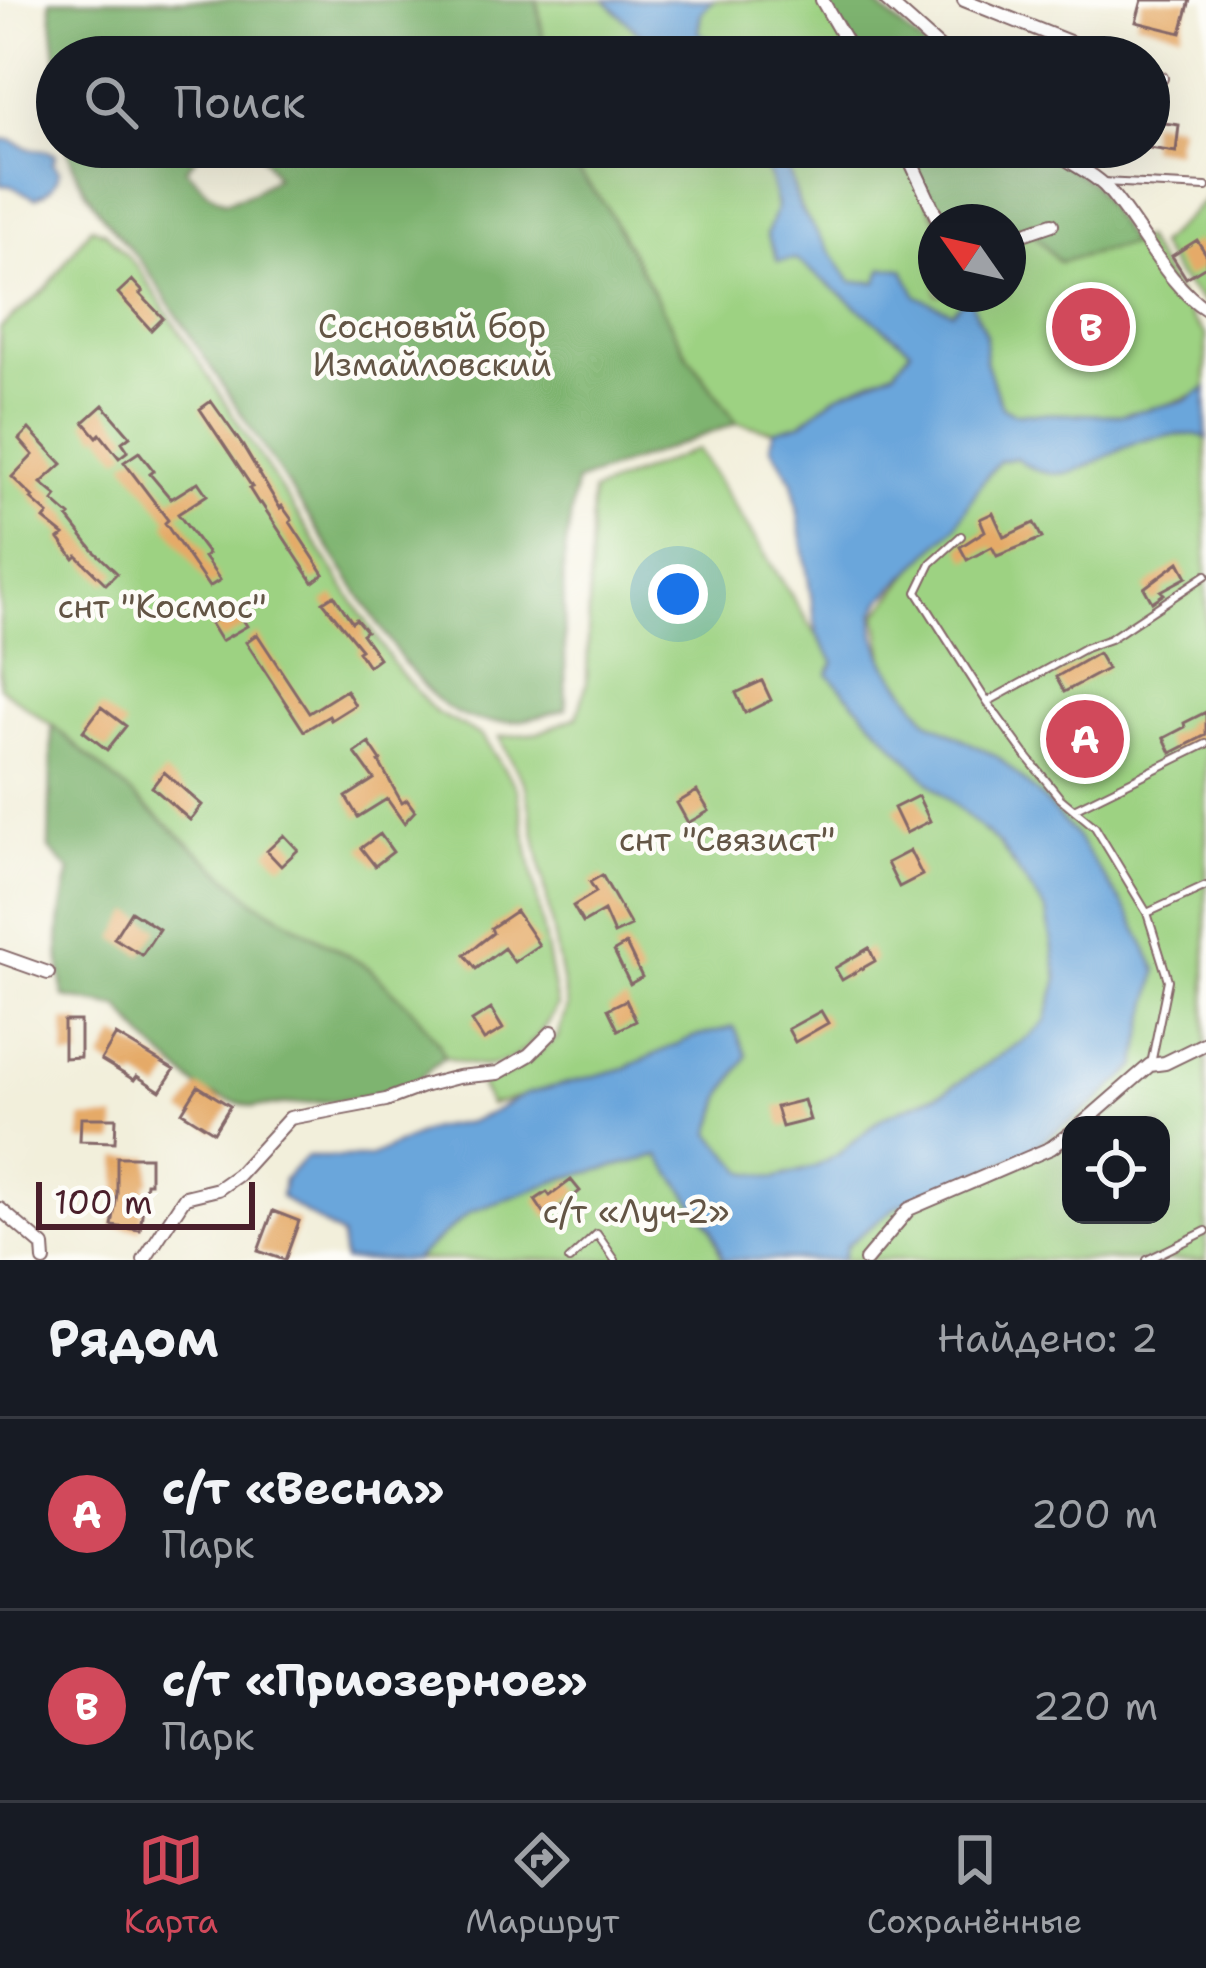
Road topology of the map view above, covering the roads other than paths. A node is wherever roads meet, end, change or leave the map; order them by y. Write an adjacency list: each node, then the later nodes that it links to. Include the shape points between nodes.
1 (822, 0): 4 (street)
2 (886, 0): 5 (street)
3 (964, 0): 6 (street)
4 (843, 36)
5 (926, 36)
6 (1054, 36)
7 (914, 168): 11 (street)
8 (1080, 168): 9 (street)
9 (1101, 182): 10 (lane); 14 (street)
10 (1206, 187)
11 (931, 204)
12 (1052, 224): 13 (street)
13 (1026, 232)
14 (1206, 309)
15 (962, 536): 17 (lane, via 931,563 917,592)
16 (1206, 575): 17 (lane, via 1110,638)
17 (987, 702): 19 (lane)
18 (1206, 744): 19 (lane)
19 (1074, 808): 21 (lane, via 1095,827)
20 (1206, 886): 21 (lane)
21 (1147, 913): 26 (lane, via 1168,980)
22 (0, 956): 23 (street)
23 (48, 973)
24 (552, 1033): 32 (street, via 498,1072 290,1118 238,1175 185,1197)
25 (1206, 1043): 26 (street)
26 (1150, 1065): 27 (street)
27 (1091, 1116)
28 (1062, 1139): 35 (street, via 909,1209)
29 (0, 1208): 31 (street, via 43,1246)
30 (1206, 1231): 36 (lane)
31 (44, 1260)
32 (144, 1260)
33 (569, 1260): 34 (lane, via 597,1234)
34 (615, 1260)
35 (866, 1260)
36 (1147, 1260)

